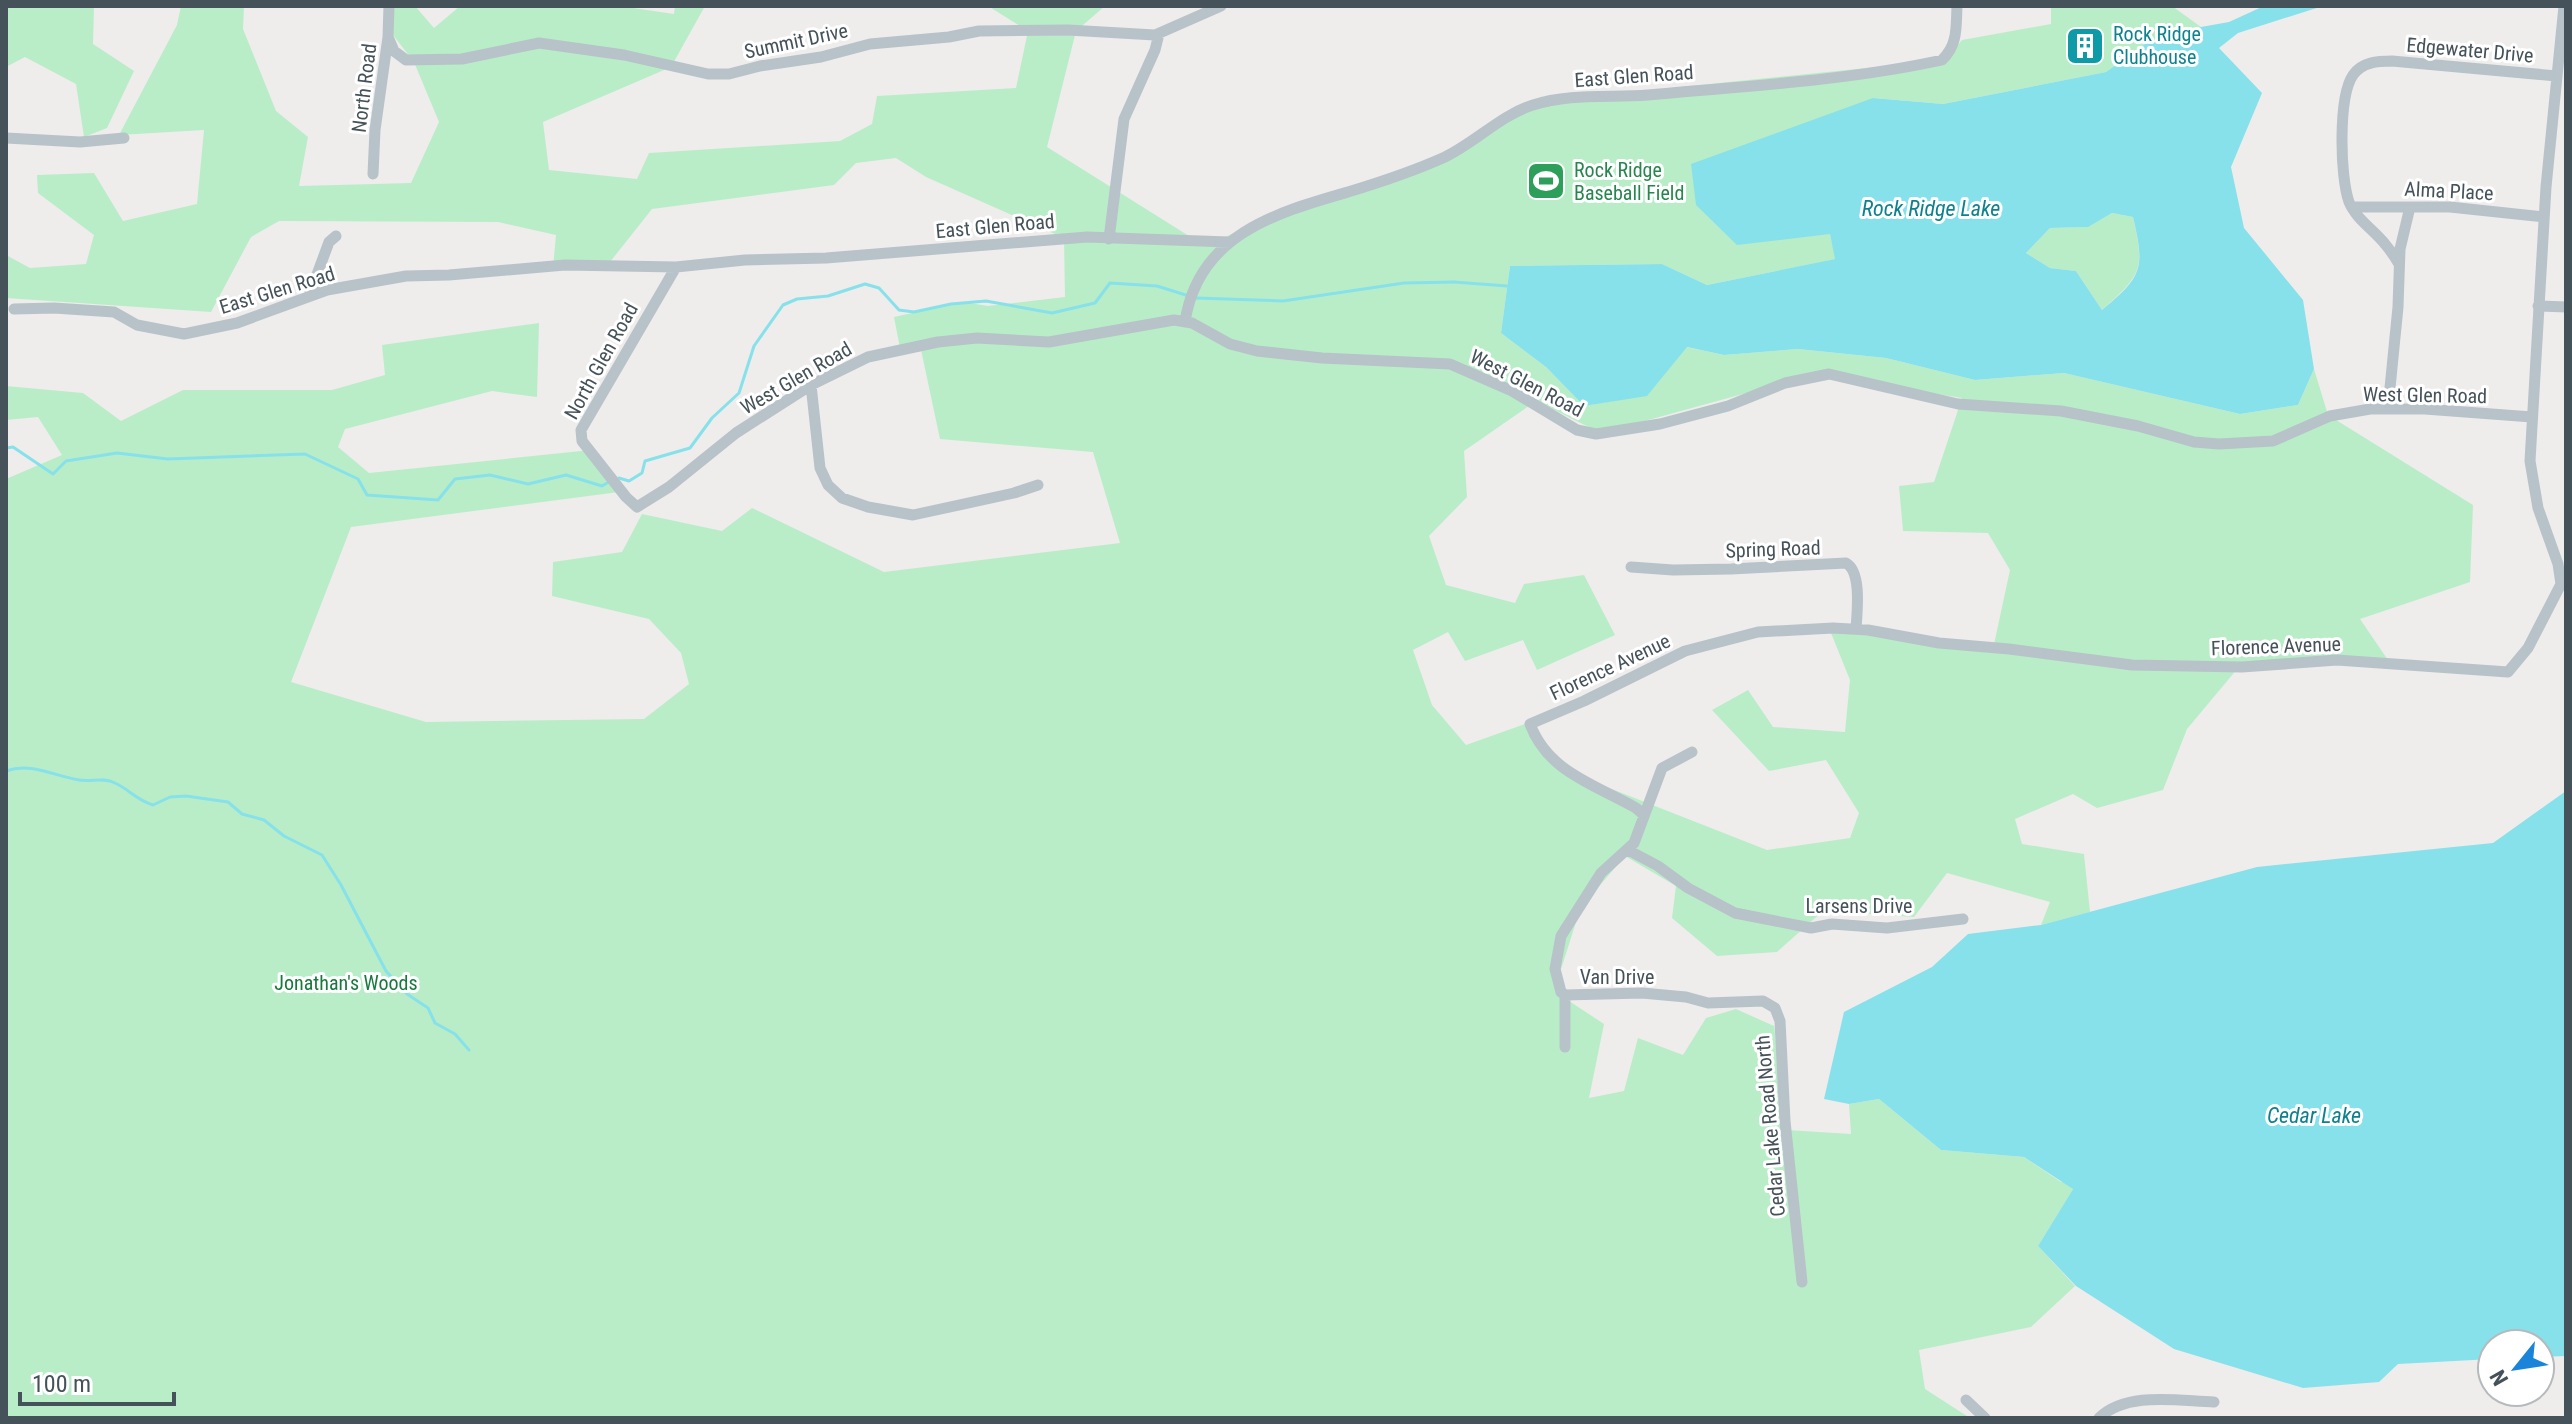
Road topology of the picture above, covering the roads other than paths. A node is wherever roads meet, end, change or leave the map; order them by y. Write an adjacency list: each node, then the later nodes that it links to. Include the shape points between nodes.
1 (389, 6): 6 (street, North Road)
2 (1221, 6): 5 (street, Summit Drive)
3 (1957, 6): 17 (street, East Glen Road, via 1952,48 1942,60 1816,79 1533,105 1446,156 1285,210)
4 (2564, 6): 7 (street, Florence Avenue)
5 (1159, 34): 6 (street, Summit Drive, via 979,31 870,44 729,74 539,43 462,59 406,60); 16 (street, via 1124,119)
6 (388, 37): 11 (street, North Road)
7 (2563, 55): 8 (street, Florence Avenue)
8 (2557, 76): 12 (street, Edgewater Drive, via 2416,61 2364,65 2354,73 2343,107 2346,186); 14 (street, Florence Avenue)
9 (6, 138): 10 (street)
10 (124, 138)
11 (373, 174)
12 (2352, 207): 13 (street, Alma Place); 18 (street)
13 (2410, 207): 14 (street, Alma Place); 18 (street)
14 (2544, 217): 21 (street, Florence Avenue)
15 (336, 236): 20 (street)
16 (1109, 239): 17 (street, East Glen Road); 19 (street, East Glen Road)
17 (1229, 242): 24 (street, via 1191,291)
18 (2399, 264): 26 (street)
19 (676, 267): 20 (street, East Glen Road, via 565,265 406,276); 29 (street, North Glen Road, via 581,430 582,441)
20 (309, 296): 23 (street, East Glen Road, via 237,323 184,334 137,325 114,312)
21 (2538, 306): 22 (street); 27 (street, Florence Avenue)
22 (2566, 307)
23 (14, 309)
24 (1185, 322): 25 (street, West Glen Road, via 1049,342 938,342 868,357); 26 (street, West Glen Road, via 1257,351 1450,364 1512,391 1577,430 1596,434 1660,424 1829,374 1958,404 2061,411 2219,444 2273,441 2330,416)
25 (811, 385): 28 (street, via 820,468 842,498 913,515); 29 (street, West Glen Road)
26 (2388, 408): 27 (street, West Glen Road)
27 (2532, 417): 30 (street, Florence Avenue, via 2532,484)
28 (1038, 485)
29 (637, 507)
30 (2562, 564): 32 (street, Florence Avenue, via 2556,598 2508,672 2337,660 2242,667 2132,665)
31 (1631, 567): 32 (street, Spring Road, via 1846,563 1855,573)
32 (1856, 629): 34 (street, Florence Avenue, via 1758,632 1722,640 1685,651 1530,724 1553,762)
33 (1692, 752): 34 (street, Van Drive, via 1662,768)
34 (1644, 815): 35 (street, Van Drive)
35 (1628, 850): 36 (street, Larsens Drive, via 1735,913 1811,928 1887,928); 37 (street, Van Drive, via 1601,873 1561,936 1555,969)
36 (1963, 919)
37 (1565, 995): 38 (street, Van Drive, via 1642,993); 39 (street)
38 (1736, 1002): 40 (street, Cedar Lake Road North, via 1768,1002 1780,1021)
39 (1565, 1047)
40 (1802, 1282)
41 (1966, 1400): 43 (street)
42 (2214, 1402): 44 (street, via 2143,1400 2115,1406)
43 (1985, 1418)
44 (2099, 1418)

